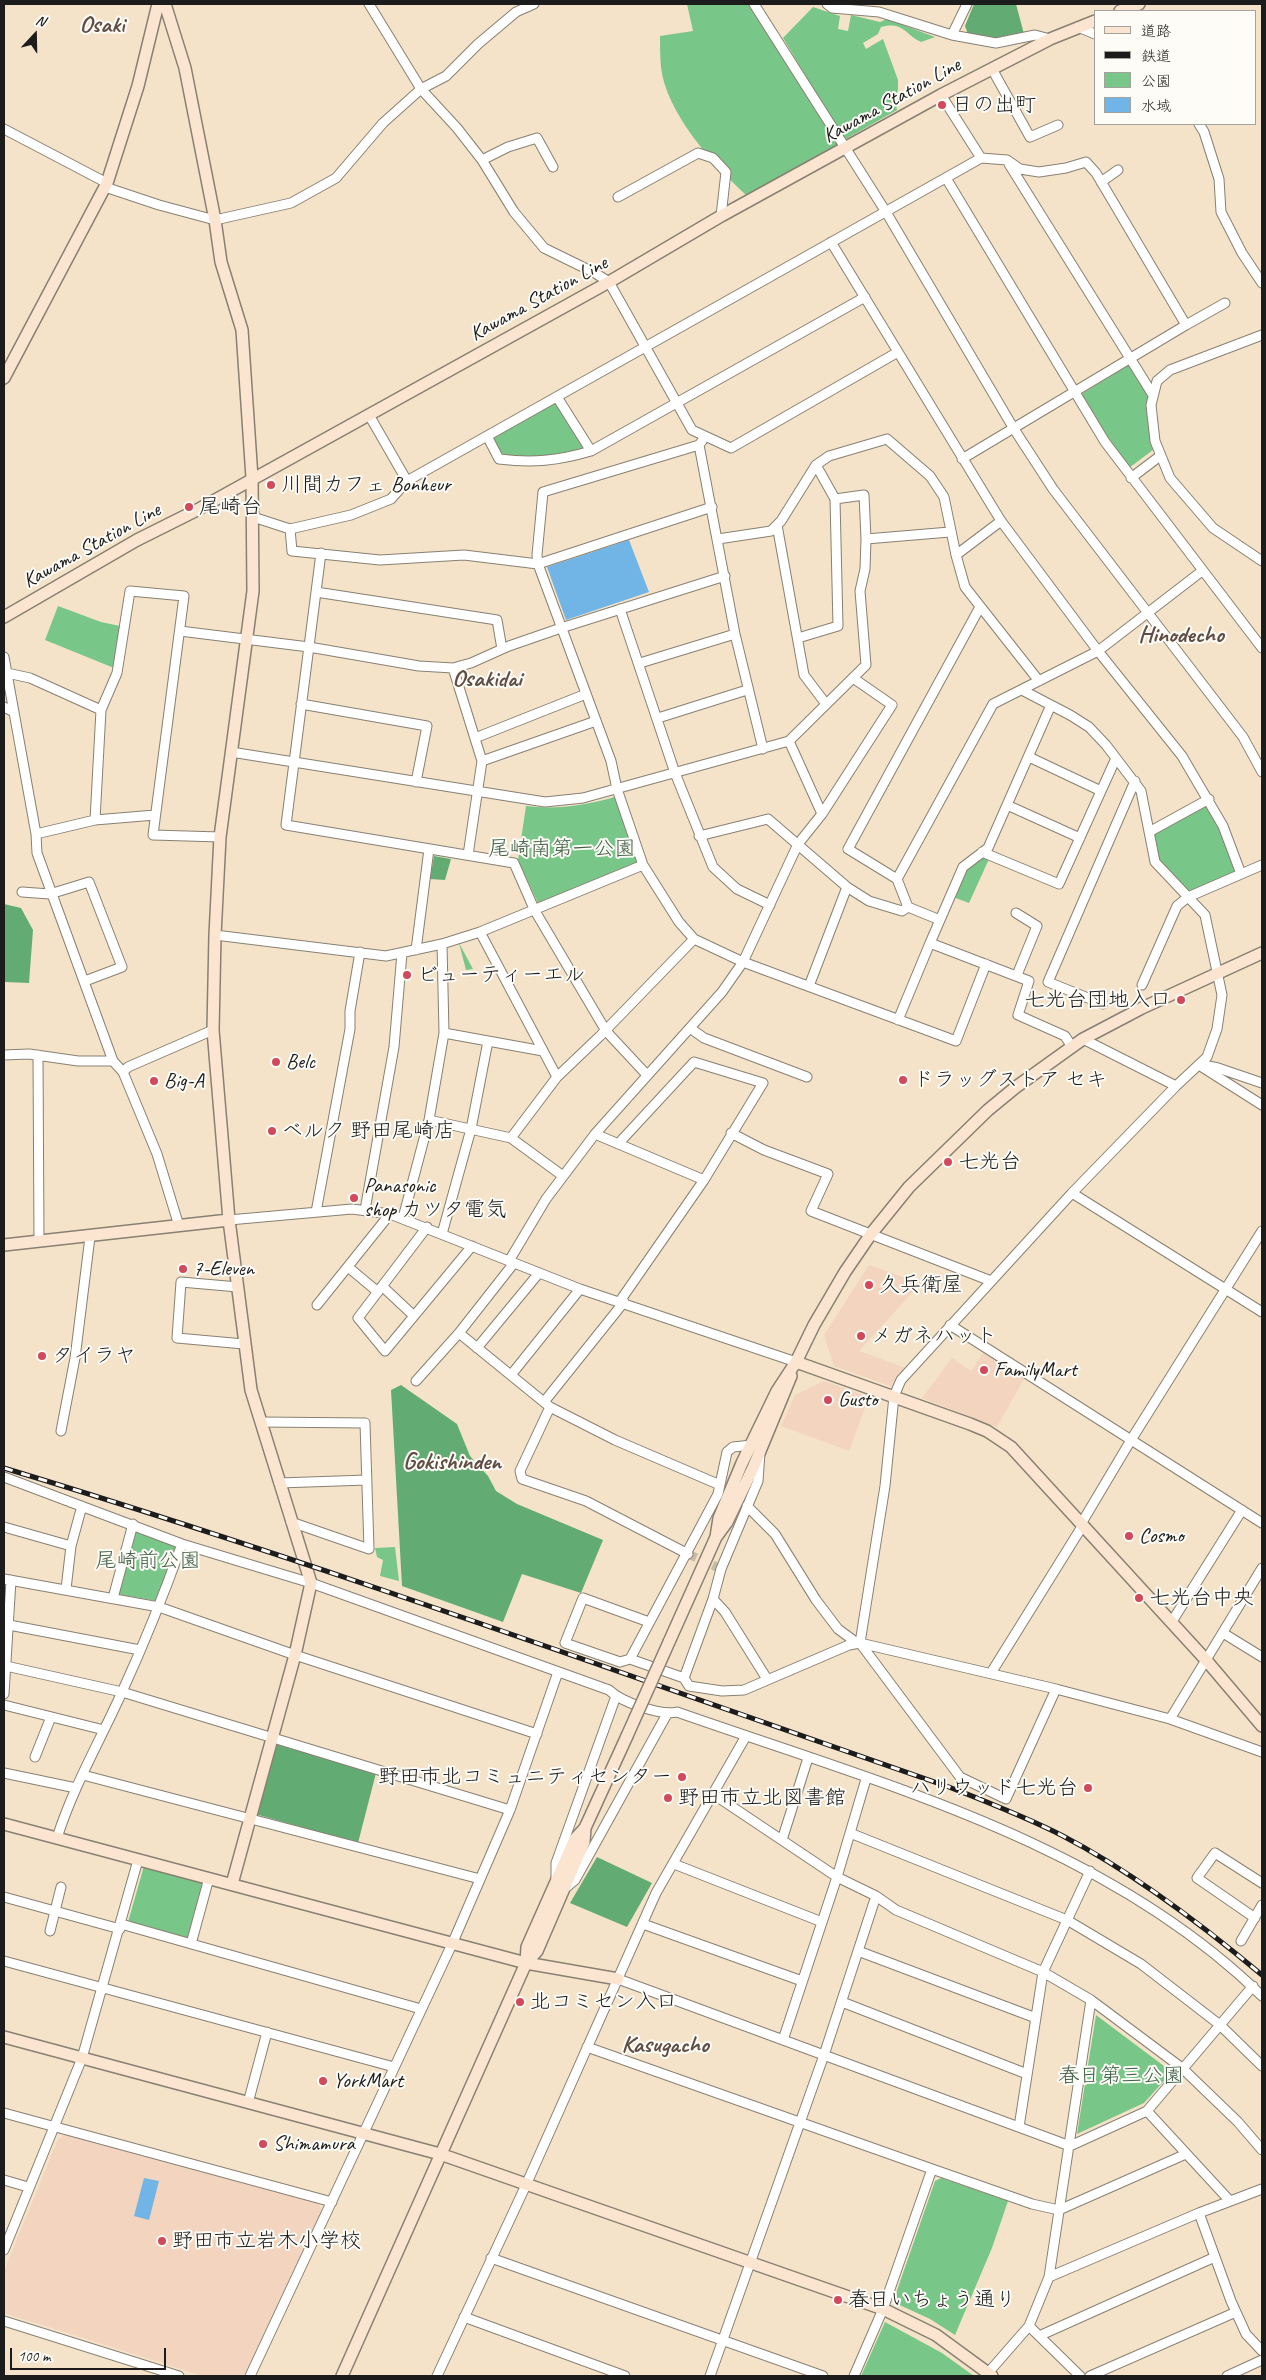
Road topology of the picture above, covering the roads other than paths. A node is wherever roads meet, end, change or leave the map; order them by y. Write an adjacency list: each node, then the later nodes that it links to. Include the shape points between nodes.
1 (158, 4): 29 (street, via 138,86)
2 (165, 4): 33 (street, via 185,68)
3 (369, 4): 16 (street)
4 (534, 4): 16 (street, via 516,12 446,76)
5 (754, 4): 21 (street)
6 (827, 4): 13 (street, via 832,8 879,12)
7 (967, 4): 13 (street)
8 (1140, 4): 9 (street)
9 (1123, 10)
10 (1094, 21): 11 (street, Kawama Station Line)
11 (1078, 27): 12 (street); 14 (street, Kawama Station Line)
12 (1094, 34)
13 (952, 35): 14 (street, via 996,43 1035,35)
14 (1050, 39): 15 (street, Kawama Station Line)
15 (992, 68): 17 (street, Kawama Station Line); 18 (street, via 1030,137)
16 (421, 89): 23 (street); 33 (street, via 383,123 336,178 291,203)
17 (941, 94): 21 (street, Kawama Station Line); 22 (street)
18 (1058, 125)
19 (1200, 125): 36 (street, via 1219,179 1221,212)
20 (4, 129): 29 (street)
21 (846, 148): 31 (street); 32 (street, Kawama Station Line)
22 (981, 158): 24 (street); 27 (street)
23 (482, 160): 25 (street, via 537,138); 35 (street, via 514,212 544,248)
24 (1007, 160): 28 (street, via 1020,169 1039,172 1086,162); 43 (street)
25 (553, 167)
26 (1118, 170): 28 (street)
27 (946, 178): 31 (street); 45 (street)
28 (1102, 182): 39 (street)
29 (106, 185): 33 (street, via 159,205); 44 (street)
30 (618, 197): 32 (street, via 698,153 713,158 726,172)
31 (886, 212): 34 (street); 50 (street)
32 (721, 216): 35 (street, Kawama Station Line)
33 (215, 220): 58 (street, via 220,262 242,330)
34 (831, 242): 37 (street); 41 (street)
35 (609, 282): 41 (street); 49 (street, Kawama Station Line)
36 (1262, 283)
37 (865, 297): 42 (street); 48 (street)
38 (1225, 303): 39 (street)
39 (1186, 325): 43 (street)
40 (1262, 335): 46 (street, via 1170,370 1157,381)
41 (646, 347): 47 (street); 48 (street)
42 (898, 352): 52 (street, via 731,448); 56 (street)
43 (1130, 359): 45 (street); 46 (street)
44 (4, 378)
45 (1074, 391): 50 (street); 59 (street)
46 (1153, 395): 55 (street, via 1152,419)
47 (557, 397): 51 (street); 54 (street)
48 (675, 401): 52 (street, via 692,430); 54 (street)
49 (369, 415): 58 (street, Kawama Station Line); 60 (street)
50 (1014, 429): 56 (street); 79 (street, via 1053,488)
51 (487, 436): 54 (street, via 499,459 532,462); 60 (street)
52 (705, 436): 53 (street)
53 (699, 445): 62 (street); 73 (street, via 543,492)
54 (591, 450)
55 (1160, 456): 59 (street); 72 (street, via 1170,478 1214,528)
56 (962, 459): 64 (street)
57 (816, 466): 61 (street); 65 (street); 67 (street, via 829,456 886,439 930,476 944,497)
58 (252, 478): 63 (street); 80 (street, Kawama Station Line)
59 (1131, 478): 74 (street)
60 (407, 481): 66 (street, via 391,499 351,515)
61 (835, 498): 69 (street, via 864,495); 84 (street, via 838,626)
62 (712, 507): 68 (street); 73 (street)
63 (253, 517): 66 (street); 85 (street, via 252,591)
64 (1001, 521): 71 (street); 89 (street)
65 (777, 525): 68 (street, via 771,530); 84 (street)
66 (290, 529): 70 (street, via 292,550)
67 (950, 532): 69 (street); 71 (street)
68 (718, 539): 75 (street)
69 (866, 539): 94 (street, via 860,591 866,665)
70 (321, 553): 73 (street, via 380,560 464,555); 76 (street)
71 (956, 555): 77 (street, via 965,587)
72 (1261, 558)
73 (538, 564): 81 (street)
74 (1202, 571): 79 (street); 87 (street)
75 (725, 576): 78 (street); 83 (street)
76 (316, 592): 86 (street); 88 (street, via 497,620)
77 (980, 607): 95 (street); 139 (street, via 848,849)
78 (620, 609): 81 (street); 91 (street)
79 (1148, 613): 89 (street); 115 (street, via 1243,737)
80 (4, 617)
81 (561, 628): 88 (street); 98 (street)
82 (180, 631): 85 (street); 103 (street, via 184,596 130,591 117,673); 125 (street)
83 (735, 634): 91 (street); 96 (street)
84 (798, 638): 100 (street, via 804,674)
85 (246, 639): 86 (street); 110 (street)
86 (308, 647): 92 (street, via 419,666); 99 (street)
87 (1262, 648)
88 (502, 649): 92 (street)
89 (1098, 651): 95 (street); 122 (street, via 1182,756)
90 (4, 657): 93 (street)
91 (640, 663): 105 (street)
92 (453, 668): 107 (street)
93 (7, 673): 103 (street, via 30,678); 104 (street)
94 (853, 678): 100 (street); 124 (street, via 892,705)
95 (1038, 681): 97 (street)
96 (747, 690): 105 (street); 109 (street)
97 (1022, 690): 101 (street); 139 (street, via 993,704)
98 (586, 694): 106 (street); 107 (street)
99 (301, 704): 114 (street); 118 (street, via 427,726)
100 (826, 704): 108 (street)
101 (1051, 705): 111 (street); 112 (street, via 1088,727)
102 (4, 707): 104 (street)
103 (101, 710): 126 (street)
104 (14, 712): 128 (street)
105 (658, 718): 116 (street)
106 (596, 721): 113 (street); 119 (street, via 611,761)
107 (475, 738): 113 (street)
108 (789, 741): 109 (street); 124 (street)
109 (763, 749): 116 (street)
110 (231, 752): 114 (street); 130 (street)
111 (1029, 757): 120 (street); 123 (street)
112 (1116, 758): 117 (street); 120 (street)
113 (482, 761): 121 (street)
114 (293, 762): 118 (street); 133 (street, via 286,825)
115 (1262, 772)
116 (675, 773): 119 (street); 129 (street)
117 (1135, 781): 127 (street, via 1141,790); 165 (street, via 1048,982)
118 (416, 782): 121 (street)
119 (617, 789): 121 (street, via 583,798 545,802); 136 (street)
120 (1101, 791): 131 (street)
121 (479, 792): 135 (street)
122 (1209, 800): 127 (street); 138 (street, via 1223,826)
123 (1007, 805): 131 (street); 134 (street, via 988,848)
124 (822, 814): 132 (street)
125 (155, 815): 126 (street); 130 (street, via 153,835)
126 (95, 820): 128 (street)
127 (1149, 832): 143 (street, via 1155,862)
128 (36, 834): 142 (street, via 37,853)
129 (699, 836): 132 (street, via 768,819); 144 (street, via 713,867 737,890)
130 (220, 837): 150 (street)
131 (1080, 838): 134 (street, via 1059,884)
132 (798, 844): 140 (street); 144 (street)
133 (429, 848): 135 (street); 154 (street)
134 (982, 852): 148 (street, via 963,868)
135 (468, 855): 146 (street, via 514,863)
136 (643, 864): 146 (street); 151 (street, via 679,922)
137 (1262, 865): 138 (street)
138 (1241, 874): 143 (street)
139 (897, 880): 145 (street)
140 (847, 887): 145 (street, via 869,901 902,911); 164 (street)
141 (22, 892): 142 (street)
142 (50, 894): 162 (street); 162 (street, via 89,882 122,967)
143 (1188, 897): 160 (street, via 1205,915); 163 (street, via 1176,906)
144 (770, 905): 158 (street)
145 (908, 907): 148 (street)
146 (535, 911): 149 (street); 169 (street)
147 (1016, 913): 161 (street, via 1037,926)
148 (940, 920): 152 (street)
149 (480, 932): 153 (street); 174 (street)
150 (214, 935): 155 (street); 168 (street)
151 (694, 939): 158 (street); 169 (street)
152 (930, 943): 159 (street); 166 (street)
153 (442, 944): 154 (street); 170 (street)
154 (416, 950): 156 (street)
155 (360, 952): 156 (street, via 386,956); 196 (street, via 350,1029)
156 (402, 953): 195 (street, via 394,1047)
157 (1262, 953): 160 (street)
158 (743, 962): 164 (street); 167 (street)
159 (986, 964): 161 (street); 166 (street, via 956,1041)
160 (1218, 972): 171 (street); 178 (street, via 1222,995 1217,1029 1207,1057)
161 (1017, 976): 173 (street, via 1029,981 1018,1015 1065,1036)
162 (85, 982): 177 (street)
163 (1142, 985)
164 (809, 986): 166 (street)
165 (1103, 1004)
166 (898, 1020)
167 (690, 1028): 180 (street); 182 (street, via 704,1038)
168 (213, 1030): 179 (street); 199 (street)
169 (606, 1031): 180 (street); 181 (street)
170 (444, 1033): 172 (street); 186 (street)
171 (1083, 1039): 173 (street); 184 (street)
172 (488, 1041): 174 (street); 187 (street)
173 (1072, 1047): 204 (street, via 1016,1087 960,1135 908,1188)
174 (543, 1051): 181 (street)
175 (4, 1055): 176 (street)
176 (38, 1055): 177 (street, via 78,1061); 206 (street)
177 (113, 1061): 179 (street)
178 (1199, 1064): 183 (street); 184 (street); 185 (street)
179 (123, 1072): 200 (street, via 156,1154)
180 (647, 1075): 189 (street)
181 (557, 1077): 190 (street)
182 (807, 1078)
183 (1262, 1083)
184 (1176, 1086): 194 (street)
185 (1262, 1105)
186 (429, 1120): 187 (street); 198 (street)
187 (471, 1129): 190 (street); 203 (street)
188 (731, 1133): 191 (street, via 762,1083 694,1062); 193 (street); 204 (street, via 764,1150 828,1174 811,1210)
189 (596, 1134): 191 (street); 192 (street)
190 (511, 1138): 192 (street)
191 (618, 1144): 193 (street)
192 (563, 1176): 209 (street)
193 (704, 1180): 217 (street)
194 (1072, 1193): 212 (street); 216 (street)
195 (365, 1210): 196 (street); 197 (street)
196 (316, 1212): 199 (street)
197 (390, 1214): 198 (street); 210 (street)
198 (403, 1218): 201 (street)
199 (229, 1220): 200 (street); 213 (street)
200 (179, 1226): 205 (street)
201 (427, 1228): 203 (street); 214 (street)
202 (1262, 1231): 216 (street)
203 (442, 1234): 208 (street)
204 (870, 1234): 212 (street); 225 (street, via 829,1297)
205 (90, 1237): 206 (street); 231 (street, via 75,1358)
206 (39, 1241): 207 (street)
207 (4, 1245)
208 (472, 1246): 209 (street); 220 (street)
209 (512, 1262): 211 (street); 222 (street)
210 (348, 1267): 214 (street); 218 (street)
211 (539, 1273): 215 (street); 224 (street)
212 (991, 1281): 221 (street)
213 (238, 1287): 223 (street); 223 (street, via 181,1282 177,1338)
214 (380, 1289): 220 (street); 220 (street, via 358,1318 385,1351)
215 (580, 1289): 217 (street); 226 (street)
216 (1226, 1289): 219 (street); 232 (street)
217 (622, 1302): 225 (street); 229 (street)
218 (317, 1305)
219 (1262, 1312)
220 (414, 1316)
221 (950, 1325): 228 (street, via 905,1373); 232 (street)
222 (459, 1333): 224 (street); 227 (street)
223 (244, 1344): 230 (street, via 251,1390)
224 (477, 1348): 226 (street)
225 (796, 1362): 228 (street); 233 (street, via 777,1391)
226 (511, 1375): 229 (street)
227 (416, 1381)
228 (894, 1396): 244 (street, via 998,1438 1024,1460); 260 (street, via 885,1486)
229 (547, 1405): 237 (street, via 614,1440); 248 (street, via 520,1471 522,1479 586,1501)
230 (261, 1422): 235 (street, via 365,1423); 236 (street)
231 (61, 1431)
232 (1131, 1440): 240 (street); 244 (street)
233 (756, 1449): 237 (street, via 733,1447 727,1452); 239 (street, via 758,1481); 307 (street, bridge, via 719,1518 716,1537 585,1828 576,1839)
234 (4, 1477): 238 (street)
235 (367, 1480): 236 (street); 241 (street, via 368,1549)
236 (279, 1483): 241 (street)
237 (720, 1485): 248 (street)
238 (82, 1506): 243 (street); 247 (street)
239 (747, 1506): 254 (street, via 721,1569); 260 (street, via 775,1534 816,1600 838,1628)
240 (1242, 1510): 242 (street); 257 (street)
241 (291, 1522): 251 (street)
242 (1262, 1522)
243 (133, 1524): 246 (street); 253 (street)
244 (1082, 1524): 257 (street); 268 (street)
245 (4, 1527): 247 (street)
246 (182, 1544): 251 (street); 255 (street)
247 (72, 1546): 252 (street)
248 (688, 1554): 256 (street)
249 (1262, 1568): 259 (street)
250 (7, 1580): 252 (street); 258 (street)
251 (311, 1583): 262 (street); 267 (street)
252 (66, 1589): 253 (street)
253 (113, 1598): 255 (street)
254 (713, 1598): 269 (street); 270 (street)
255 (159, 1606): 261 (street); 262 (street)
256 (649, 1622): 264 (street); 264 (street, via 583,1598 565,1643 620,1662)
257 (1171, 1623): 265 (street)
258 (8, 1625): 261 (street); 266 (street)
259 (1223, 1632): 263 (street); 265 (street)
260 (858, 1643): 268 (street); 270 (street); 271 (street, via 960,1777 1006,1799)
261 (140, 1650): 272 (street)
262 (294, 1655): 281 (street); 283 (street)
263 (1262, 1657)
264 (630, 1659): 269 (street)
265 (1206, 1660): 278 (street); 279 (street)
266 (6, 1666): 272 (street); 273 (street)
267 (558, 1672): 274 (street, via 609,1690); 281 (street)
268 (991, 1673): 271 (street)
269 (684, 1678): 270 (street, via 689,1686 722,1691 744,1690)
270 (767, 1679)
271 (1056, 1689): 278 (street)
272 (122, 1692): 280 (street); 283 (street)
273 (4, 1694)
274 (616, 1696): 276 (street); 307 (street, via 556,1863)
275 (4, 1705): 277 (street)
276 (667, 1714): 282 (street, via 678,1712); 307 (street, via 576,1880)
277 (51, 1717): 280 (street); 285 (street)
278 (1170, 1719): 284 (street)
279 (1262, 1726)
280 (104, 1730): 288 (street)
281 (537, 1734): 292 (street)
282 (746, 1736): 286 (street); 291 (street)
283 (272, 1737): 292 (street); 293 (street)
284 (1261, 1750)
285 (36, 1757)
286 (808, 1758): 289 (street); 297 (street)
287 (4, 1773): 290 (street)
288 (82, 1775): 290 (street); 293 (street)
289 (866, 1778): 295 (street); 300 (street, via 985,1821)
290 (76, 1788): 296 (street, via 67,1804)
291 (713, 1794): 297 (street); 299 (street)
292 (510, 1810): 303 (street)
293 (250, 1819): 303 (street); 305 (street)
294 (4, 1824): 296 (street)
295 (850, 1833): 301 (street); 313 (street)
296 (57, 1838): 298 (street)
297 (782, 1840): 301 (street)
298 (138, 1860): 302 (street); 316 (street)
299 (674, 1864): 314 (street); 315 (street, via 656,1893)
300 (1090, 1871): 313 (street); 327 (street, via 1176,1925)
301 (837, 1877): 308 (street); 314 (street)
302 (209, 1878): 305 (street); 320 (street)
303 (480, 1879): 319 (street)
304 (1262, 1883): 312 (street, via 1215,1853 1198,1878)
305 (232, 1884): 319 (street)
306 (61, 1887): 311 (street)
307 (560, 1887): 323 (street, via 527,1947)
308 (876, 1896): 321 (street); 324 (street, via 896,1910)
309 (4, 1898): 311 (street)
310 (1262, 1906): 312 (street)
311 (55, 1912): 316 (street); 317 (street)
312 (1255, 1918): 318 (street)
313 (1067, 1920): 324 (street); 334 (street, via 1141,1964)
314 (822, 1922): 326 (street)
315 (643, 1924): 325 (street); 326 (street)
316 (120, 1927): 320 (street); 328 (street)
317 (50, 1930)
318 (1241, 1941)
319 (453, 1942): 323 (street); 332 (street)
320 (191, 1944): 332 (street)
321 (858, 1951): 331 (street); 333 (street)
322 (4, 1961): 328 (street)
323 (526, 1963): 325 (street); 354 (street)
324 (1043, 1972): 330 (street); 333 (street)
325 (618, 1979): 337 (street); 338 (street)
326 (802, 1981): 337 (street)
327 (1253, 1986): 329 (street); 334 (street)
328 (102, 1988): 335 (street); 340 (street)
329 (1262, 1996)
330 (1090, 2000): 343 (street); 352 (street)
331 (842, 2002): 339 (street); 344 (street)
332 (421, 2009): 341 (street)
333 (1036, 2018): 344 (street)
334 (1220, 2025): 342 (street); 343 (street)
335 (267, 2032): 341 (street); 345 (street)
336 (4, 2038): 340 (street)
337 (783, 2040): 339 (street)
338 (587, 2047): 348 (street); 358 (street)
339 (824, 2055): 348 (street); 350 (street)
340 (82, 2058): 345 (street); 349 (street)
341 (394, 2066): 351 (street)
342 (1262, 2066)
343 (1182, 2068): 346 (street); 353 (street)
344 (1027, 2074): 350 (street)
345 (248, 2103): 351 (street)
346 (1147, 2111): 352 (street); 355 (street)
347 (4, 2112): 349 (street)
348 (801, 2123): 356 (street); 368 (street)
349 (55, 2126): 359 (street); 362 (street)
350 (1019, 2127): 352 (street)
351 (364, 2134): 354 (street); 362 (street)
352 (1070, 2146): 363 (street)
353 (1262, 2150)
354 (440, 2154): 358 (street); 382 (street)
355 (1186, 2154): 361 (street); 363 (street)
356 (932, 2170): 363 (street); 370 (street)
357 (4, 2180): 359 (street)
358 (526, 2185): 367 (street); 368 (street)
359 (28, 2187): 365 (street)
360 (1262, 2189): 361 (street)
361 (1230, 2201): 364 (street)
362 (332, 2202): 381 (street)
363 (1059, 2210): 369 (street)
364 (1199, 2213): 366 (street); 369 (street)
365 (4, 2248)
366 (1215, 2257): 371 (street); 375 (street)
367 (491, 2258): 372 (street); 376 (street)
368 (750, 2263): 370 (street); 376 (street)
369 (1049, 2277): 374 (street)
370 (883, 2309): 379 (street, via 936,2335); 387 (street)
371 (1236, 2312): 377 (street, via 1246,2334); 389 (street)
372 (464, 2318): 383 (street); 384 (street)
373 (4, 2321): 380 (street)
374 (1028, 2326): 375 (street); 379 (street)
375 (1038, 2336): 388 (street)
376 (723, 2341): 385 (street); 386 (street)
377 (1262, 2351)
378 (1262, 2360): 390 (street)
379 (990, 2375)
380 (179, 2376)
381 (250, 2376)
382 (342, 2376)
383 (437, 2376)
384 (625, 2376)
385 (710, 2376)
386 (823, 2376)
387 (854, 2376)
388 (1080, 2376)
389 (1090, 2376)
390 (1227, 2376)

